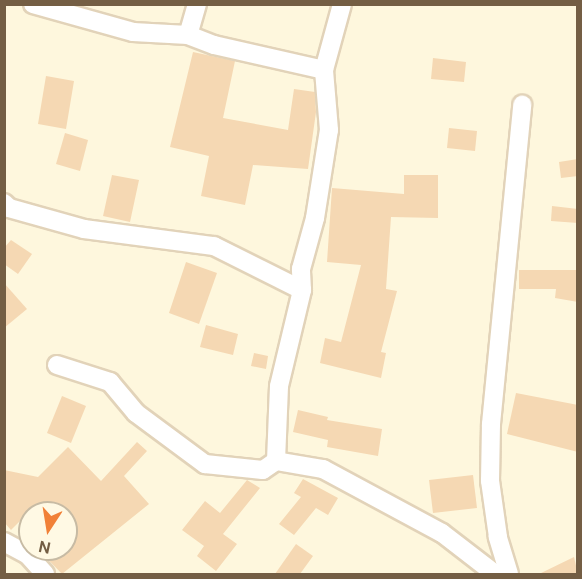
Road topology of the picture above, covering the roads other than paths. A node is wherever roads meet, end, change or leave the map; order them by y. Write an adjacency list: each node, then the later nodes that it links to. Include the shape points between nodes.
1 (33, 4): 4 (street, via 134,32)
2 (197, 4): 4 (street)
3 (342, 4): 5 (street)
4 (188, 35): 5 (street, via 214,45)
5 (324, 70): 8 (street, via 329,130 315,218 301,269)
6 (522, 105): 14 (street, via 491,424 490,481 498,537)
7 (4, 203): 8 (street, via 9,208 84,229 214,246)
8 (302, 290): 10 (street, via 279,386)
9 (57, 365): 10 (street, via 110,382 135,413 205,465 263,470)
10 (276, 461): 13 (street, via 323,469 388,502 442,533)
11 (7, 538): 12 (street)
12 (45, 574)
13 (495, 574)
14 (509, 574)

